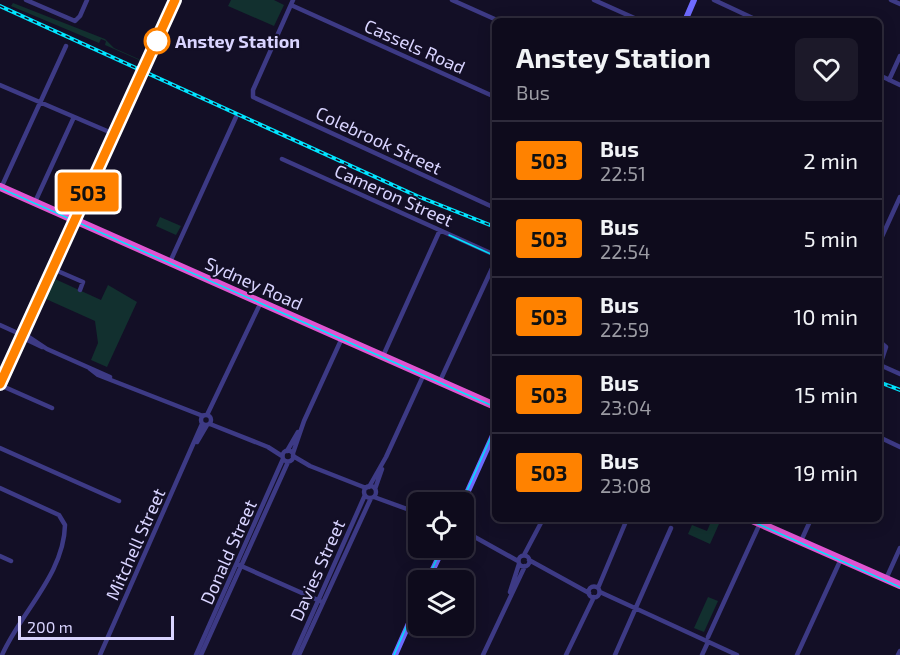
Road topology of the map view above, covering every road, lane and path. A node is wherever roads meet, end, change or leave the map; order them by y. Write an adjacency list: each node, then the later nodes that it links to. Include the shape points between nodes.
1 (26, 0): 2 (street, via 75,21)
2 (87, 0)
3 (175, 0): 27 (street)
4 (452, 0): 13 (street)
5 (594, 0): 12 (street)
6 (614, 0): 12 (street)
7 (694, 0): 15 (main road)
8 (714, 0): 16 (street)
9 (891, 0): 11 (street)
10 (292, 2): 23 (street, Cassels Road); 32 (street, Colebrook Street, via 252,95)
11 (900, 4)
12 (610, 7): 14 (street)
13 (492, 18)
14 (634, 18)
15 (686, 18)
16 (753, 18)
17 (66, 46): 24 (street)
18 (900, 56): 20 (street)
19 (882, 76): 20 (street)
20 (889, 80): 22 (street)
21 (0, 85): 24 (street)
22 (900, 85)
23 (492, 97)
24 (40, 103): 25 (street); 29 (street)
25 (74, 117): 27 (street); 31 (street)
26 (236, 117): 37 (street)
27 (114, 134): 33 (street)
28 (282, 159): 34 (street, Cameron Street)
29 (0, 188): 31 (highway, Sydney Road)
30 (900, 197): 35 (street)
31 (35, 202): 33 (highway, Sydney Road)
32 (492, 207)
33 (76, 220): 37 (highway, Sydney Road); 38 (street)
34 (440, 230): 36 (street, Cameron Street); 46 (street)
35 (882, 236)
36 (492, 254)
37 (170, 262): 41 (highway, Sydney Road)
38 (53, 268): 40 (street, via 83,282); 43 (street)
39 (492, 268): 51 (street)
40 (80, 290)
41 (261, 302): 44 (highway, Sydney Road); 55 (street, Mitchell Street)
42 (0, 325): 43 (street)
43 (22, 335): 52 (street); 55 (street, via 98,375)
44 (342, 338): 46 (highway, Sydney Road); 56 (street, Donald Street)
45 (882, 344): 47 (street, via 886,347)
46 (383, 356): 49 (highway, Sydney Road)
47 (882, 359)
48 (882, 366): 50 (street)
49 (424, 374): 51 (highway, Sydney Road); 64 (street, Davies Street)
50 (900, 374)
51 (440, 381): 53 (highway, Sydney Road)
52 (0, 385): 54 (street)
53 (492, 405)
54 (52, 408)
55 (206, 420): 61 (street); 94 (street, Mitchell Street)
56 (304, 422): 61 (street, Donald Street); 62 (street, Donald Street)
57 (492, 438): 65 (main road)
58 (882, 438): 59 (street)
59 (900, 447)
60 (0, 448): 66 (street)
61 (284, 454): 62 (street); 62 (street); 81 (street, Donald Street)
62 (291, 458): 64 (street); 81 (street, Donald Street)
63 (0, 488): 93 (street, via 58,515 65,525 63,548 55,568 16,627)
64 (370, 492): 67 (street); 88 (street, Davies Street)
65 (468, 492)
66 (119, 501)
67 (408, 509)
68 (542, 522): 78 (street)
69 (626, 522): 86 (street)
70 (761, 522): 91 (street)
71 (763, 522): 75 (highway)
72 (810, 522): 75 (street)
73 (670, 528): 89 (street)
74 (476, 539): 78 (street)
75 (801, 542): 79 (highway)
76 (900, 548): 84 (street)
77 (0, 556): 80 (street)
78 (523, 559): 82 (street); 83 (street); 87 (street)
79 (841, 559): 84 (highway); 105 (street)
80 (11, 561)
81 (239, 565): 88 (street); 92 (street, Donald Street)
82 (526, 566): 83 (street); 87 (street)
83 (541, 568): 86 (street)
84 (886, 579): 85 (highway)
85 (900, 585)
86 (594, 592): 89 (street); 101 (street)
87 (508, 597): 100 (street)
88 (321, 601): 97 (street, Davies Street); 98 (street, Davies Street)
89 (635, 610): 91 (street); 102 (street)
90 (408, 626): 99 (main road)
91 (708, 639): 103 (street); 104 (street)
92 (202, 648): 95 (street, Donald Street); 96 (street, Donald Street)
93 (4, 655)
94 (100, 655)
95 (196, 655)
96 (201, 655)
97 (294, 655)
98 (299, 655)
99 (395, 655)
100 (483, 655)
101 (566, 655)
102 (615, 655)
103 (702, 655)
104 (737, 655)
105 (797, 655)

